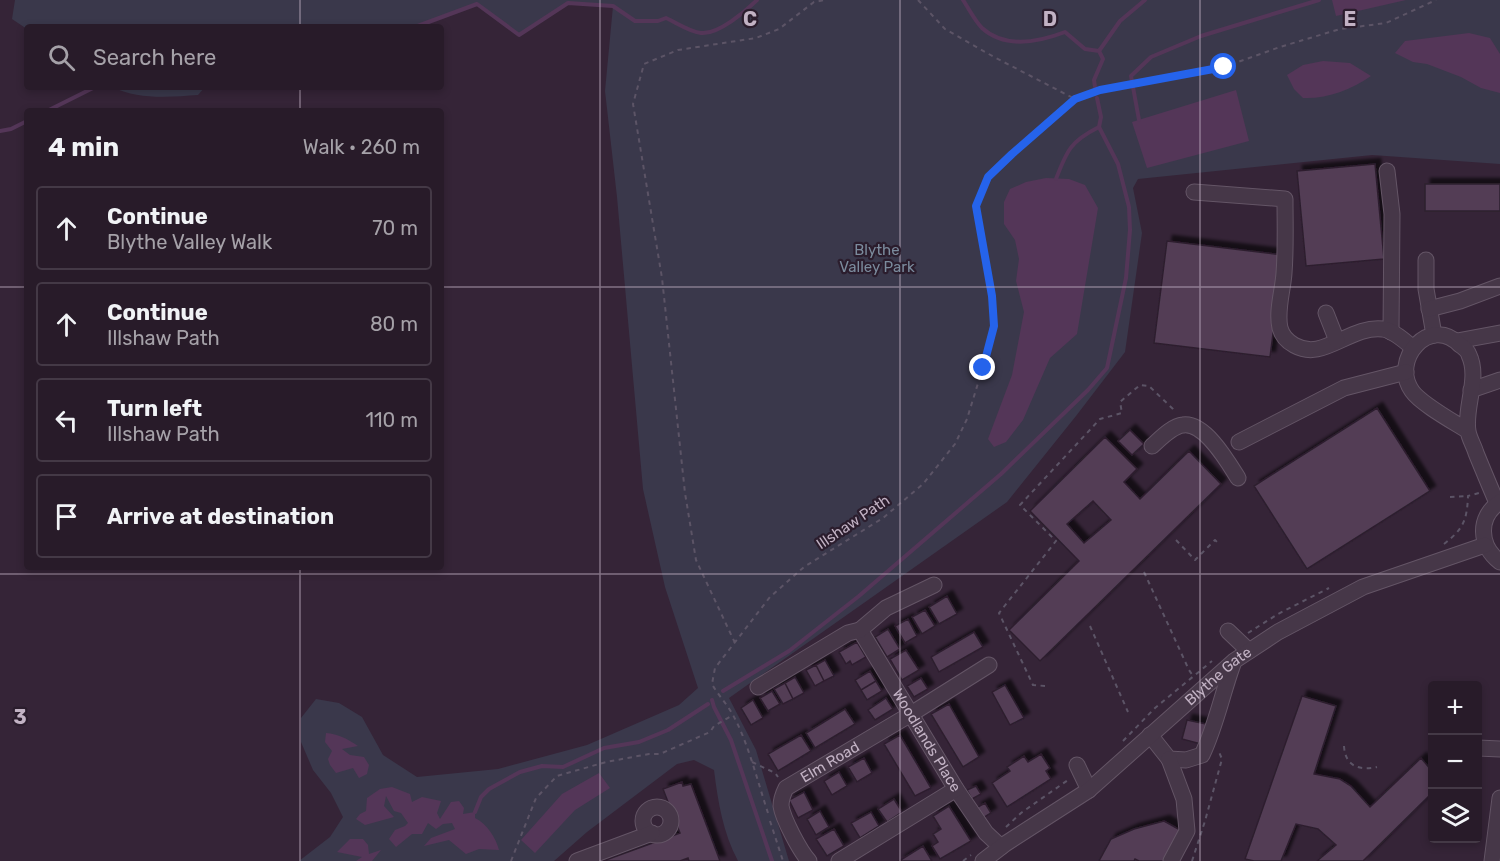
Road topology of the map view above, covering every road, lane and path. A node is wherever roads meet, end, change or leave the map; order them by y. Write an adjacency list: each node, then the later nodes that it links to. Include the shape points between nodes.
1 (825, 0): 38 (path, via 814,2 779,30 756,38 678,50 644,64 633,104 662,278 696,560)
2 (918, 0): 4 (path, via 945,29)
3 (1436, 0): 4 (path, Illshaw Path, via 1386,23 1340,29 1224,67 1100,90)
4 (1075, 99): 38 (path, Illshaw Path, via 988,177 976,206 994,326 967,419 955,444 922,484 884,518 804,567 770,597)
5 (1387, 171): 11 (street, via 1392,214)
6 (1194, 192): 14 (street, via 1286,199 1280,327 1290,343 1304,348 1316,349)
7 (1426, 260): 9 (street)
8 (1500, 286): 9 (street)
9 (1429, 309): 13 (street)
10 (1326, 313): 14 (street)
11 (1391, 332): 14 (street, via 1374,329); 16 (street)
12 (1500, 333): 15 (street)
13 (1434, 335): 15 (street); 16 (street)
14 (1336, 341)
15 (1457, 341): 19 (street, via 1469,354 1473,370)
16 (1413, 348): 17 (street)
17 (1406, 372): 21 (street, via 1412,392); 22 (street, via 1344,388)
18 (1500, 380): 19 (street)
19 (1471, 390): 21 (street)
20 (1179, 426): 23 (street); 24 (street, via 1200,429 1226,457); 42 (path, via 1173,409 1149,386 1140,385 1120,402 1122,413 1100,419 1020,505 1056,542 999,613 1033,685)
21 (1468, 431): 27 (street)
22 (1239, 442)
23 (1152, 446)
24 (1238, 478)
25 (1468, 496): 26 (path); 27 (path); 28 (path, via 1467,515)
26 (1450, 497)
27 (1496, 498): 31 (street, via 1484,521)
28 (1460, 530)
29 (1176, 540): 30 (path, via 1195,560 1215,540)
30 (1218, 543)
31 (1485, 545): 32 (street); 39 (street, Blythe Gate, via 1363,587)
32 (1500, 562)
33 (1144, 572): 44 (path, via 1189,670)
34 (934, 585): 36 (street, via 886,608)
35 (1090, 626): 45 (path)
36 (860, 630): 43 (street, via 848,633); 46 (street, Woodlands Place)
37 (1228, 631): 39 (street)
38 (735, 643): 47 (path, Illshaw Path, via 716,668 712,684)
39 (1249, 651): 40 (street, Blythe Gate)
40 (1234, 661): 44 (street, Blythe Gate); 48 (street)
41 (989, 665): 46 (street, Elm Road)
42 (1045, 686)
43 (758, 687)
44 (1203, 688): 49 (street, Blythe Gate)
45 (1128, 712)
46 (911, 714): 57 (street, Elm Road); 58 (street, Woodlands Place)
47 (733, 715): 54 (path, Illshaw Path); 63 (path, via 710,732 660,754 606,762 557,776 536,798)
48 (1212, 733): 53 (street, via 1202,754 1186,760); 70 (path, via 1222,759)
49 (1150, 735): 53 (street); 59 (street, Blythe Gate)
50 (1344, 746): 56 (path, via 1344,754 1354,767)
51 (1482, 748): 52 (street)
52 (1500, 748)
53 (1169, 759): 69 (street, via 1184,799 1187,831)
54 (752, 762): 57 (path, via 775,773); 65 (path, Illshaw Path)
55 (1077, 765): 59 (street)
56 (1377, 767)
57 (786, 788): 66 (street, Elm Road, via 781,807)
58 (956, 789): 62 (street, Woodlands Place, via 986,833); 67 (street)
59 (1089, 790): 62 (street, Blythe Gate)
60 (1500, 807): 71 (street)
61 (652, 833): 64 (street)
62 (1001, 847): 68 (street, Blythe Gate)
63 (511, 860)
64 (577, 861)
65 (783, 861)
66 (809, 861)
67 (839, 861)
68 (983, 861)
69 (1171, 861)
70 (1192, 861)
71 (1492, 861)

